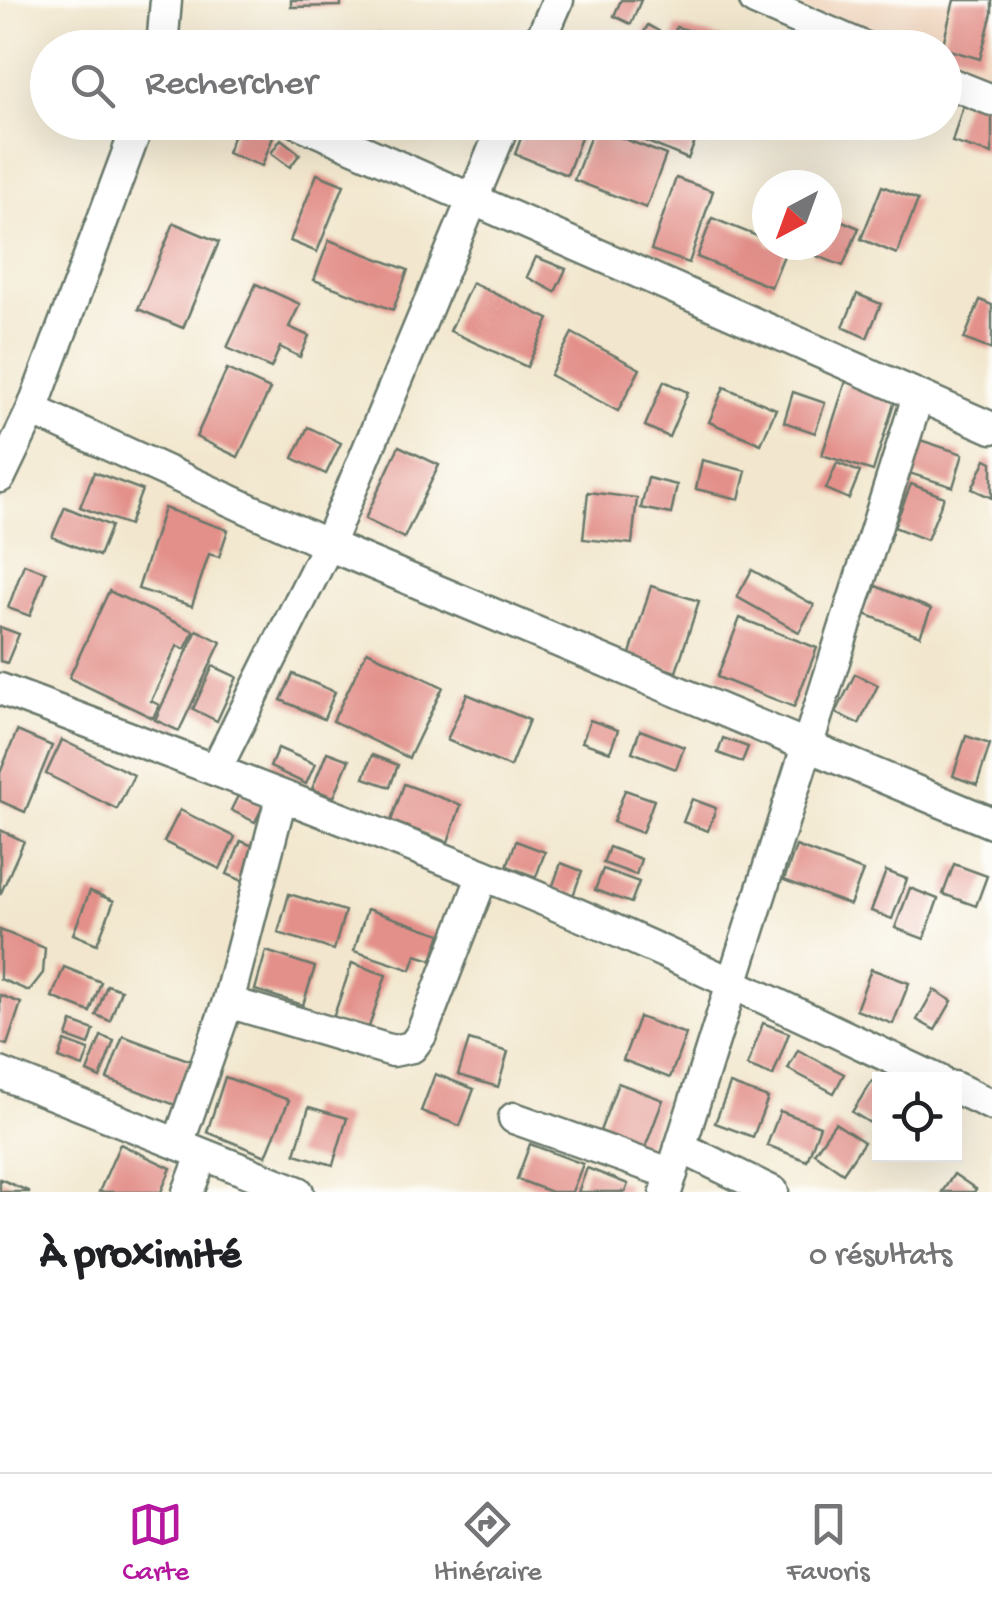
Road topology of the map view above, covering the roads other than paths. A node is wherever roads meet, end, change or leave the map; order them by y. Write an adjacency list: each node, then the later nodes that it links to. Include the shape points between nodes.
1 (166, 0): 4 (street)
2 (558, 0): 5 (street)
3 (760, 1): 6 (street)
4 (164, 30)
5 (546, 30)
6 (825, 30)
7 (962, 88): 8 (street)
8 (992, 100)
9 (132, 140): 14 (street)
10 (340, 140): 12 (street)
11 (497, 140): 12 (street)
12 (473, 197): 13 (street); 17 (street)
13 (918, 396): 15 (street); 19 (street)
14 (32, 410): 16 (street); 17 (street)
15 (992, 428)
16 (0, 477)
17 (328, 545): 19 (street); 20 (street)
18 (0, 689): 20 (street)
19 (808, 745): 22 (street); 24 (street)
20 (216, 769): 21 (street)
21 (281, 798): 23 (street); 25 (street)
22 (992, 823)
23 (483, 875): 24 (street); 25 (street, via 412,1047 394,1052)
24 (733, 984): 26 (street); 32 (street)
25 (228, 1002): 31 (street)
26 (921, 1072)
27 (0, 1073): 31 (street)
28 (962, 1091): 29 (street)
29 (992, 1105)
30 (514, 1118): 32 (street)
31 (190, 1150): 33 (street); 34 (street)
32 (673, 1171): 35 (street)
33 (188, 1192)
34 (298, 1192)
35 (772, 1192)

